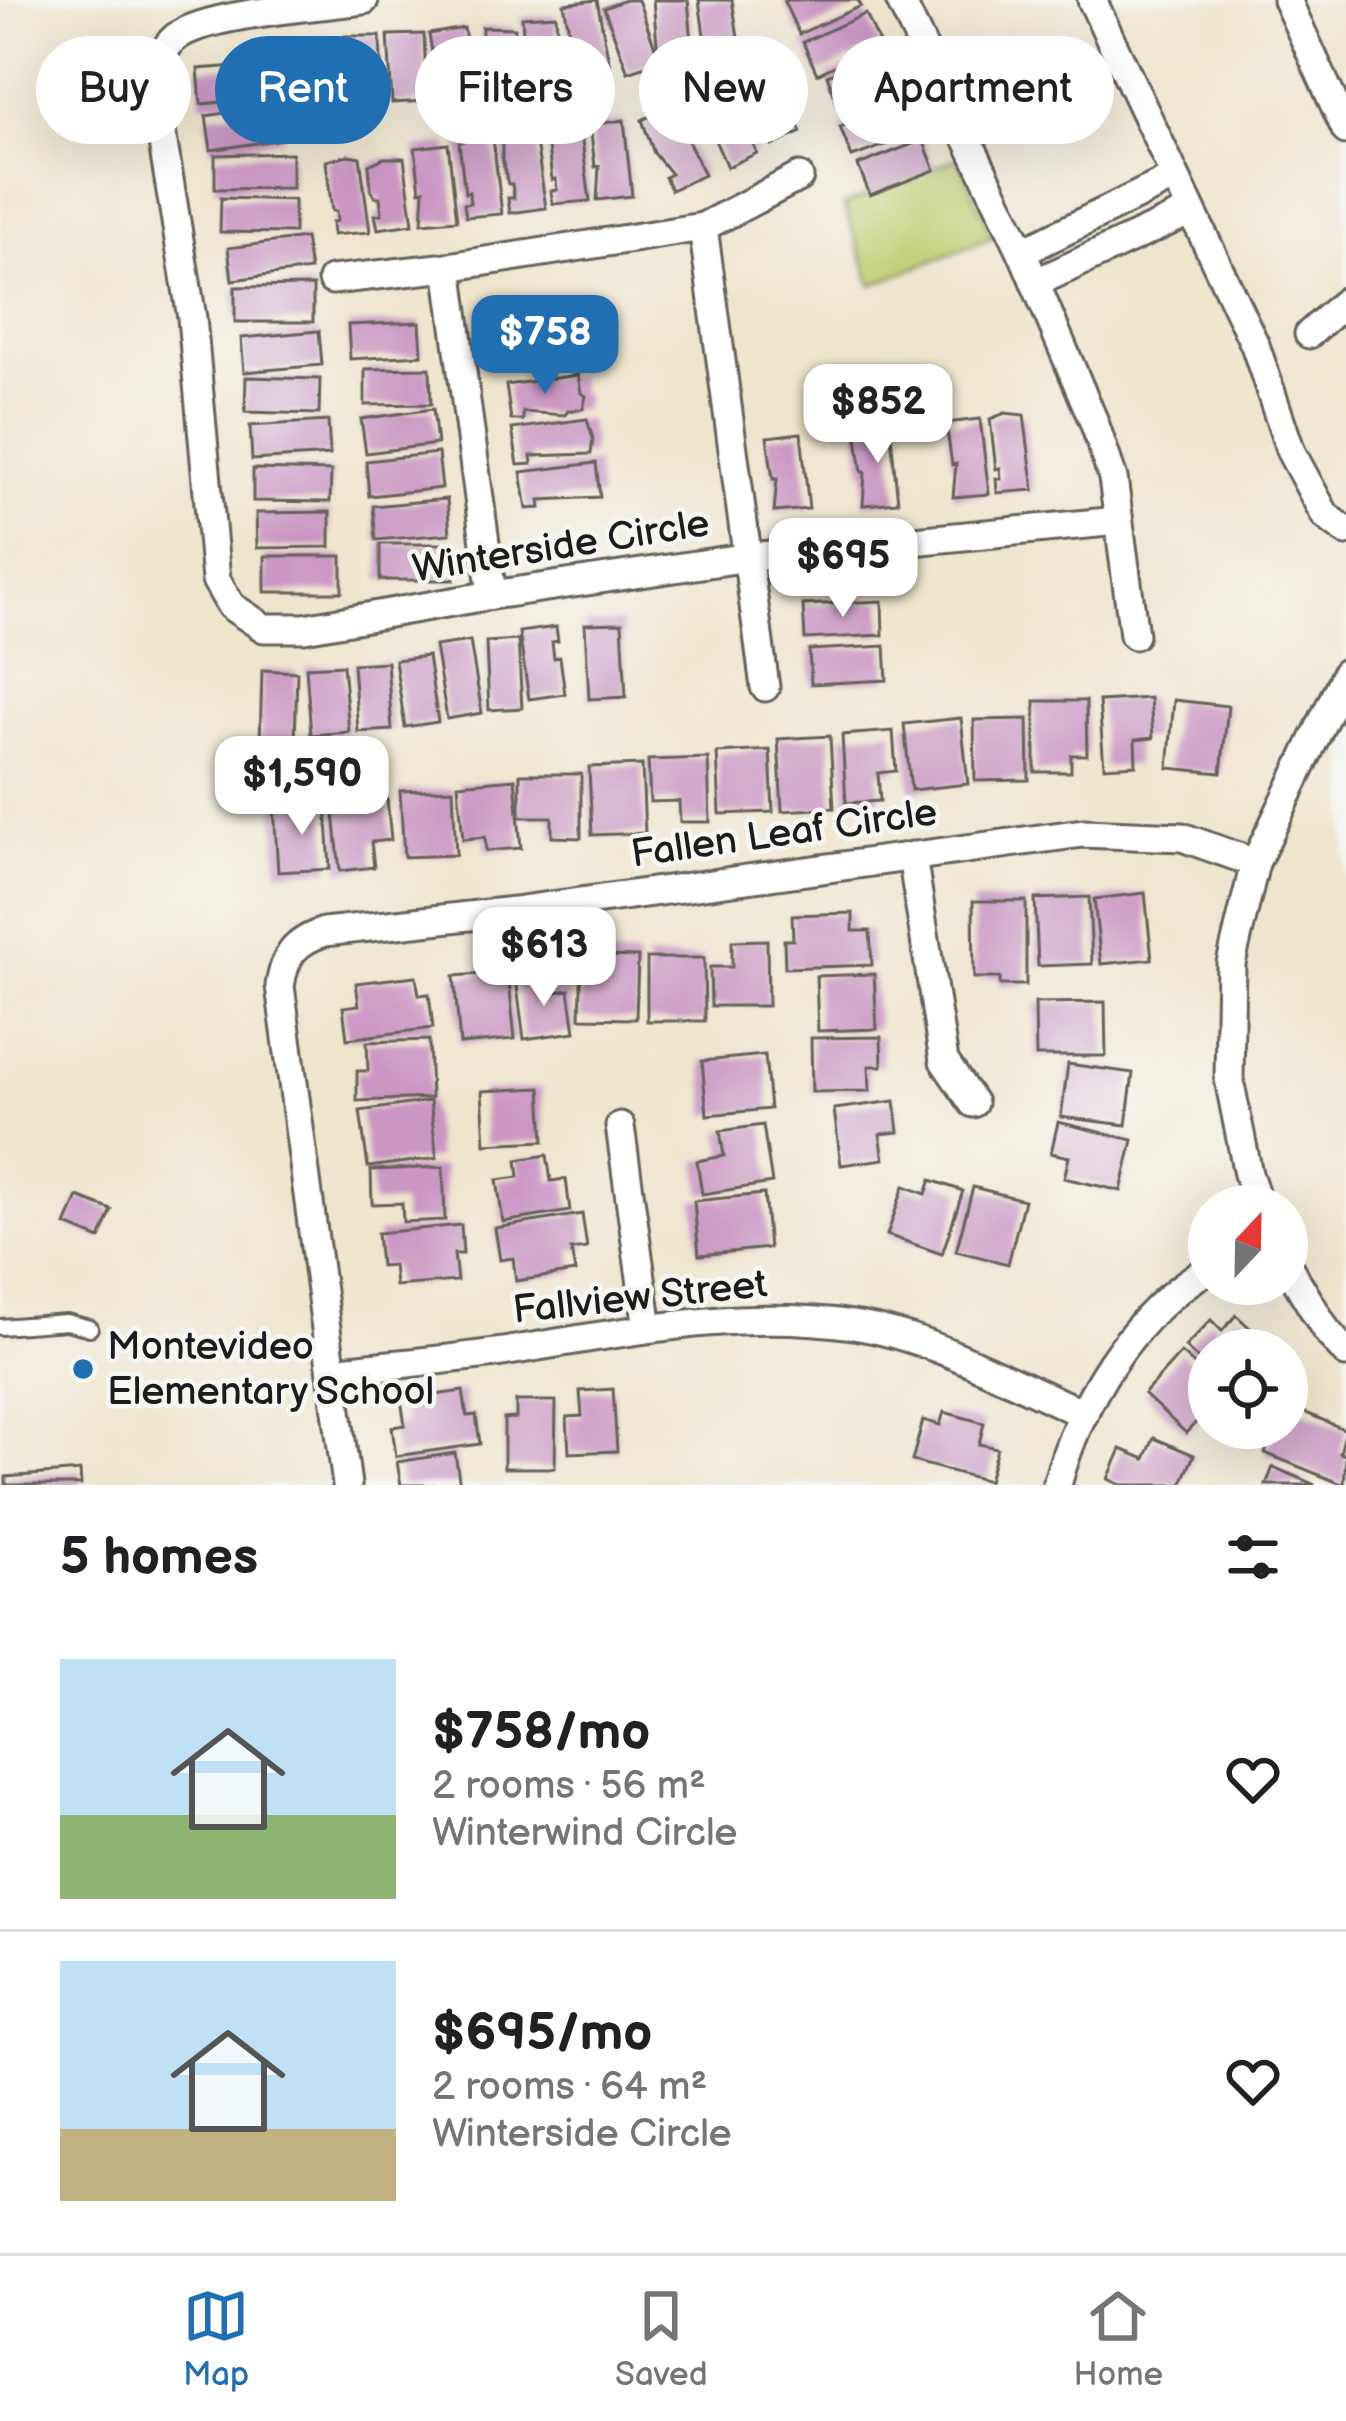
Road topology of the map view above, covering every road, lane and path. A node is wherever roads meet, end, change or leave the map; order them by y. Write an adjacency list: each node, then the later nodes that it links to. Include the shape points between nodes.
1 (364, 0): 19 (street, Winterside Circle, via 218,21 177,36 161,57 154,89 192,318 216,580 231,606 264,628)
2 (900, 0): 10 (street)
3 (1093, 0): 7 (street)
4 (1287, 0): 5 (street)
5 (1346, 130)
6 (799, 177): 9 (street)
7 (1174, 177): 8 (street); 10 (street)
8 (1191, 211): 13 (street); 17 (street, via 1255,345 1291,452 1325,515)
9 (703, 226): 11 (street); 18 (street)
10 (1022, 252): 13 (street)
11 (448, 267): 12 (street); 19 (street)
12 (332, 280)
13 (1035, 284): 16 (street, via 1094,422)
14 (1346, 301): 15 (street)
15 (1309, 334)
16 (1118, 521): 18 (street, Winterside Circle); 20 (street)
17 (1346, 531)
18 (749, 557): 19 (street, Winterside Circle); 22 (street)
19 (492, 595)
20 (1134, 635)
21 (1346, 673): 24 (street)
22 (764, 687)
23 (912, 856): 24 (street, Fallen Leaf Circle, via 1083,833 1182,837); 25 (street, via 944,1061); 34 (street, Fallen Leaf Circle, via 300,940 284,961 280,986)
24 (1255, 863): 27 (street, via 1232,963 1229,1079)
25 (973, 1103)
26 (620, 1126): 32 (street)
27 (1252, 1185)
28 (1188, 1284): 35 (street, via 1163,1301 1115,1360)
29 (1308, 1299): 33 (street)
30 (0, 1327): 31 (lane)
31 (90, 1328)
32 (648, 1328): 34 (street, Fallview Street); 35 (street, Fallview Street, via 766,1318 856,1325 944,1352)
33 (1346, 1353)
34 (332, 1371): 36 (street, Fallen Leaf Circle)
35 (1084, 1414): 37 (street)
36 (346, 1485)
37 (1057, 1485)

